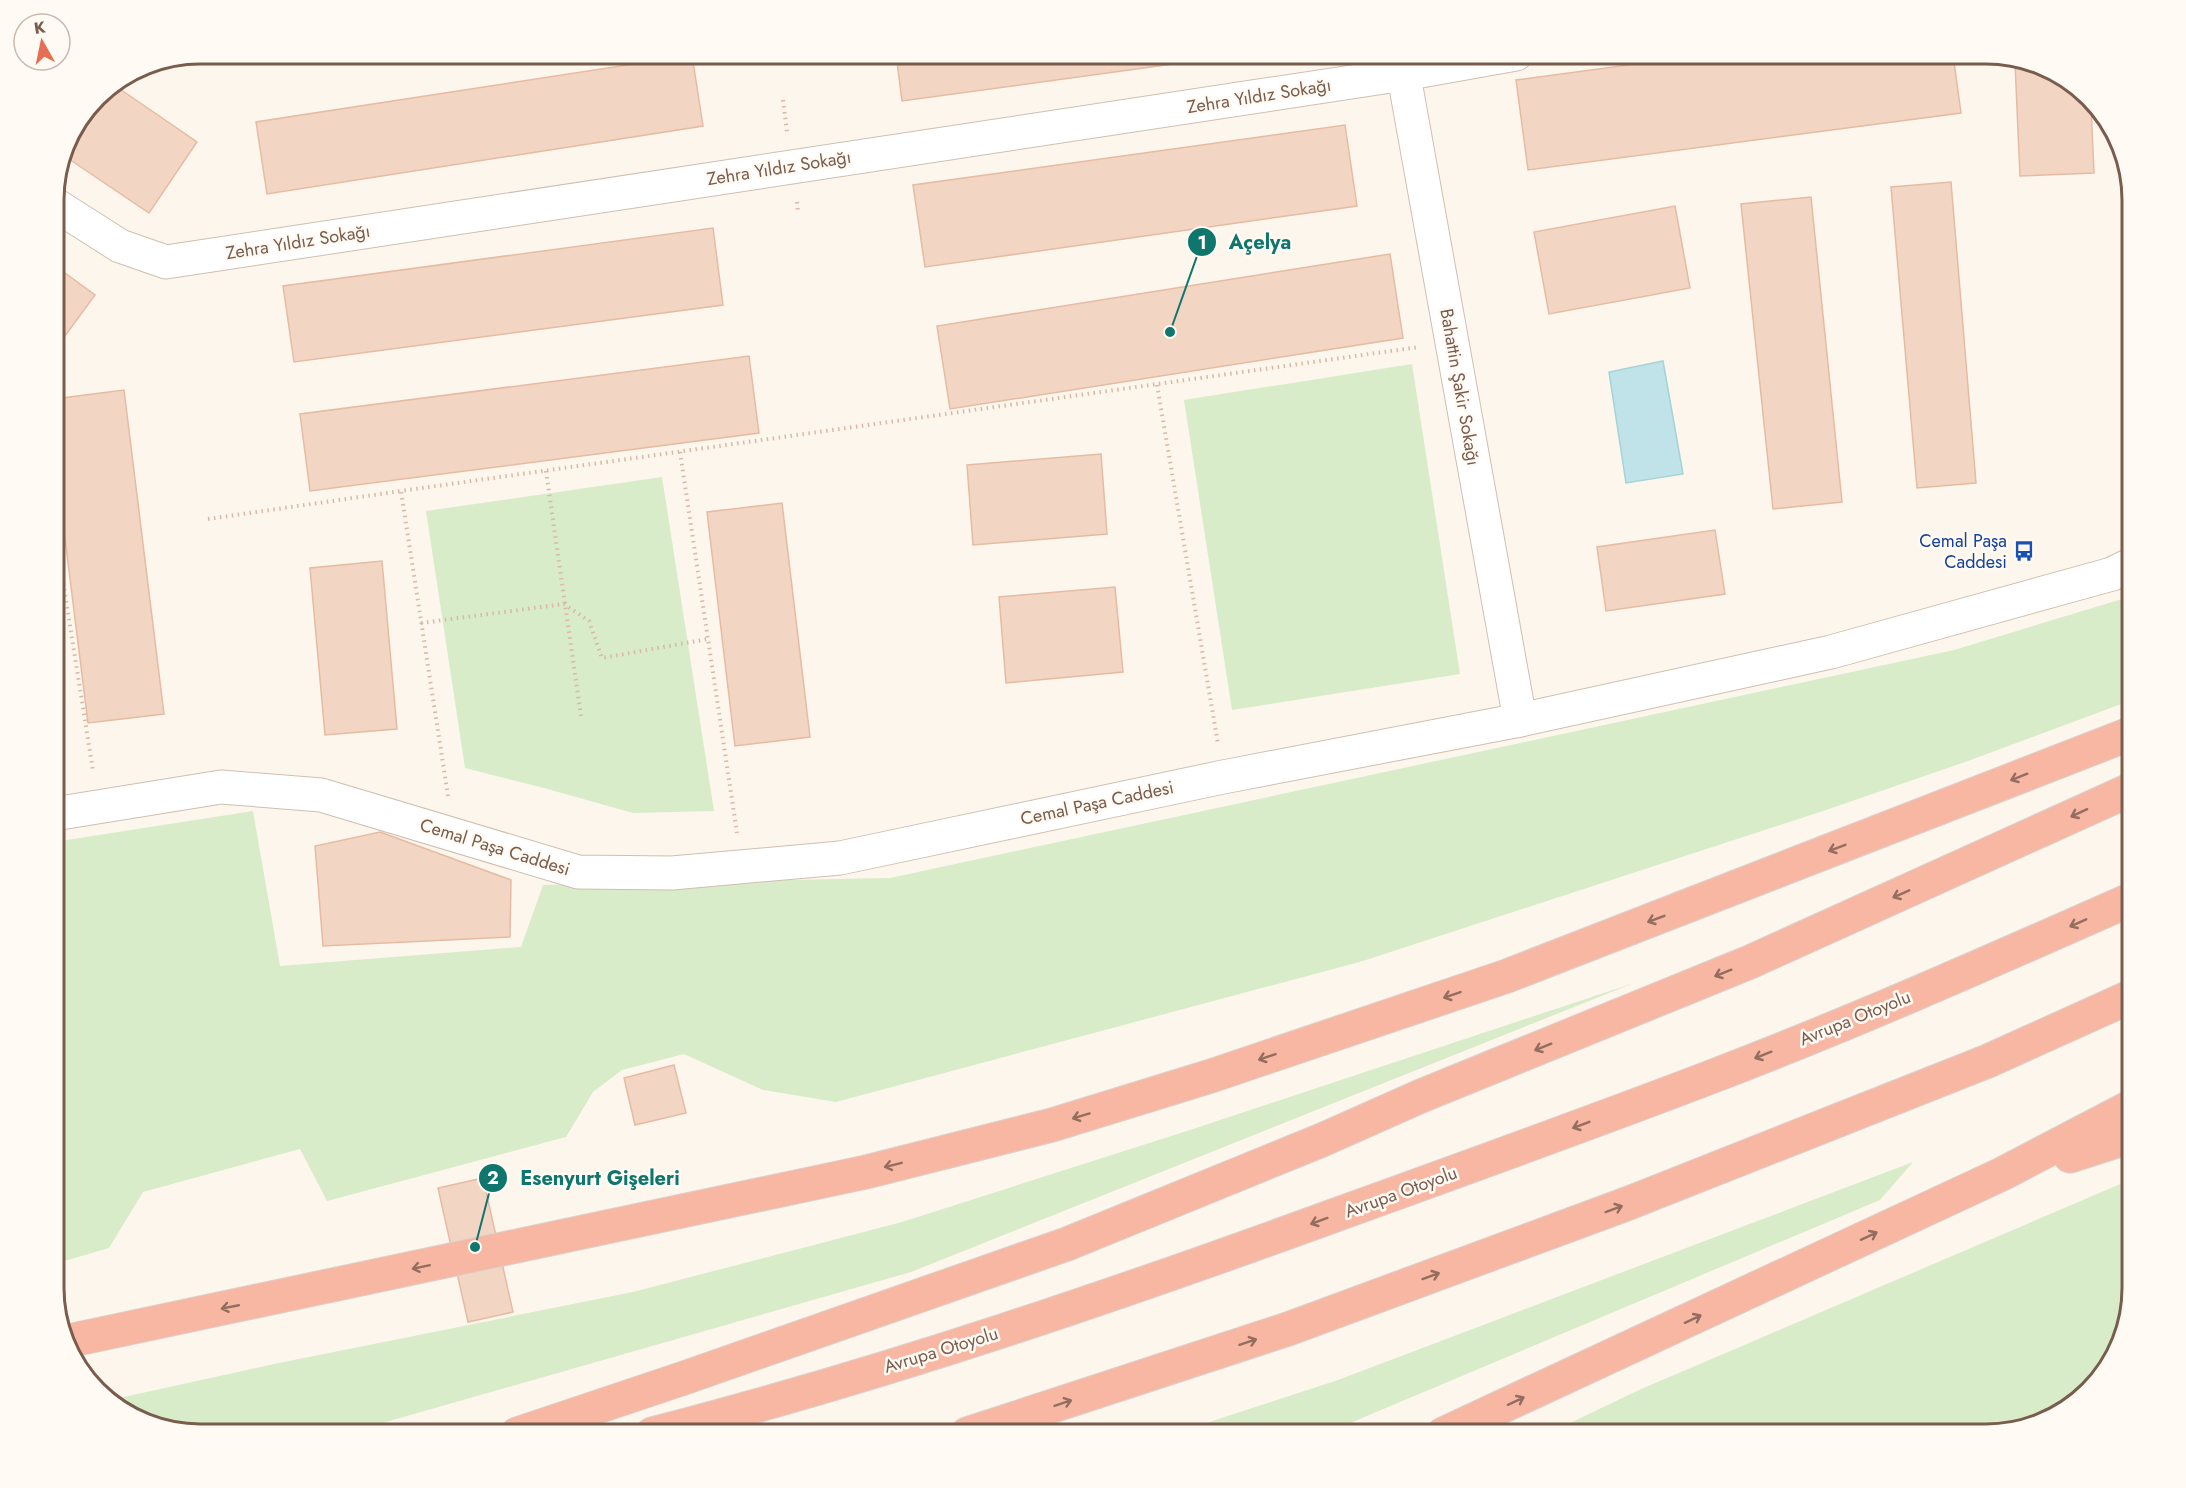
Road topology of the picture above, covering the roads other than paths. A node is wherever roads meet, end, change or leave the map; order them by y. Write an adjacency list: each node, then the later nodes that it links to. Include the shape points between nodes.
1 (1396, 65): 3 (street, Zehra Yıldız Sokağı, via 165,262 120,246)
2 (1402, 65): 5 (street, Bahattin Şakir Sokağı)
3 (65, 211)
4 (2122, 569): 5 (street, Cemal Paşa Caddesi, via 1831,652)
5 (1520, 720): 8 (street, Cemal Paşa Caddesi, via 1223,777 840,858 672,873 578,872 321,795 221,787)
6 (2122, 736): 14 (highway, one-way to 14, via 1507,976 1052,1125 866,1172)
7 (2122, 794): 15 (highway, one-way to 15, via 1750,962 1067,1244)
8 (65, 813)
9 (2122, 903): 16 (highway, Avrupa Otoyolu, one-way to 16, via 1719,1074 1272,1239 966,1343)
10 (2122, 1001): 17 (highway, one-way to 10, via 1288,1329 1629,1203 1988,1061)
11 (2122, 1112): 13 (highway)
12 (2122, 1140): 13 (highway)
13 (2002, 1174): 18 (highway, one-way to 13)
14 (75, 1340)
15 (547, 1424)
16 (690, 1424)
17 (998, 1424)
18 (1464, 1424)

